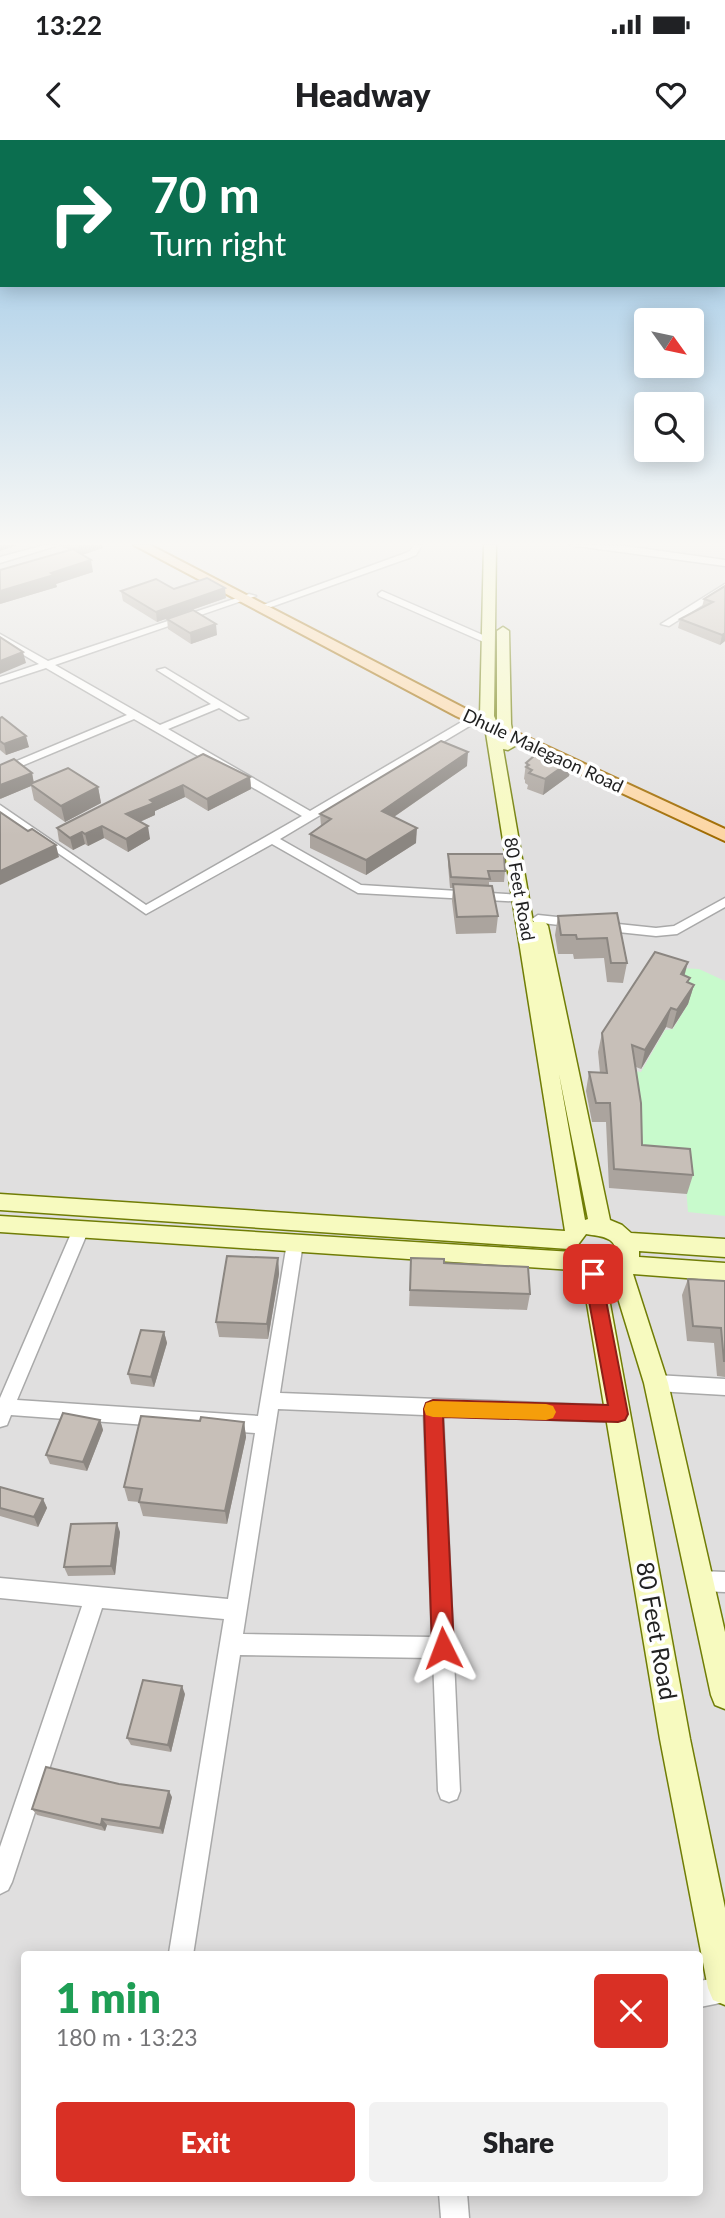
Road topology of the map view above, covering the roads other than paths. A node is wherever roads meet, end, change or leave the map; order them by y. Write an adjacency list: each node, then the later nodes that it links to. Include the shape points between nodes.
1 (489, 641): 13 (main road, 80 Feet Road)
2 (9, 642): 7 (street)
3 (114, 642): 7 (street)
4 (333, 642): 13 (main road, Dhule Malegaon Road)
5 (338, 642): 13 (main road)
6 (497, 642): 13 (main road, 80 Feet Road)
7 (47, 664): 9 (street); 11 (street)
8 (162, 670): 10 (street)
9 (0, 680)
10 (219, 704): 12 (street); 14 (street)
11 (135, 715): 14 (street); 17 (street)
12 (243, 718)
13 (493, 724): 19 (street); 20 (main road); 22 (main road, Dhule Malegaon Road); 25 (main road, 80 Feet Road); 27 (main road, 80 Feet Road)
14 (160, 729): 15 (street)
15 (206, 756): 16 (street); 19 (street)
16 (194, 762)
17 (0, 772)
18 (0, 808): 23 (street)
19 (310, 816): 24 (street)
20 (725, 826)
21 (57, 833): 23 (street)
22 (725, 836)
23 (45, 839): 24 (street, via 146,911)
24 (272, 839): 25 (street, via 358,889)
25 (521, 899): 35 (main road, 80 Feet Road)
26 (725, 902): 27 (street, via 668,932)
27 (538, 919): 30 (main road, 80 Feet Road)
28 (0, 1202): 35 (main road)
29 (0, 1224): 31 (main road)
30 (600, 1226): 32 (main road); 35 (main road, via 593,1226)
31 (81, 1229): 33 (main road); 41 (street)
32 (626, 1241): 34 (main road); 35 (main road, via 630,1253)
33 (295, 1243): 35 (main road); 39 (street)
34 (725, 1248)
35 (593, 1257): 36 (main road); 37 (main road, 80 Feet Road); 42 (main road, 80 Feet Road)
36 (725, 1272)
37 (656, 1383): 38 (street); 44 (main road, 80 Feet Road)
38 (725, 1387)
39 (270, 1401): 40 (street); 43 (street)
40 (433, 1409): 42 (street); 49 (street)
41 (3, 1413): 43 (street)
42 (618, 1414): 54 (main road, 80 Feet Road, via 675,1739)
43 (267, 1425): 47 (street)
44 (713, 1582): 50 (main road, 80 Feet Road)
45 (0, 1588): 46 (street)
46 (95, 1597): 47 (street); 52 (street)
47 (236, 1610): 48 (street)
48 (231, 1644): 49 (street); 53 (street)
49 (443, 1648): 51 (street)
50 (725, 1695)
51 (449, 1791)
52 (0, 1882)
53 (181, 1951)
54 (725, 1988): 55 (street)
55 (703, 1993)
56 (453, 2196): 57 (street)
57 (454, 2218)

